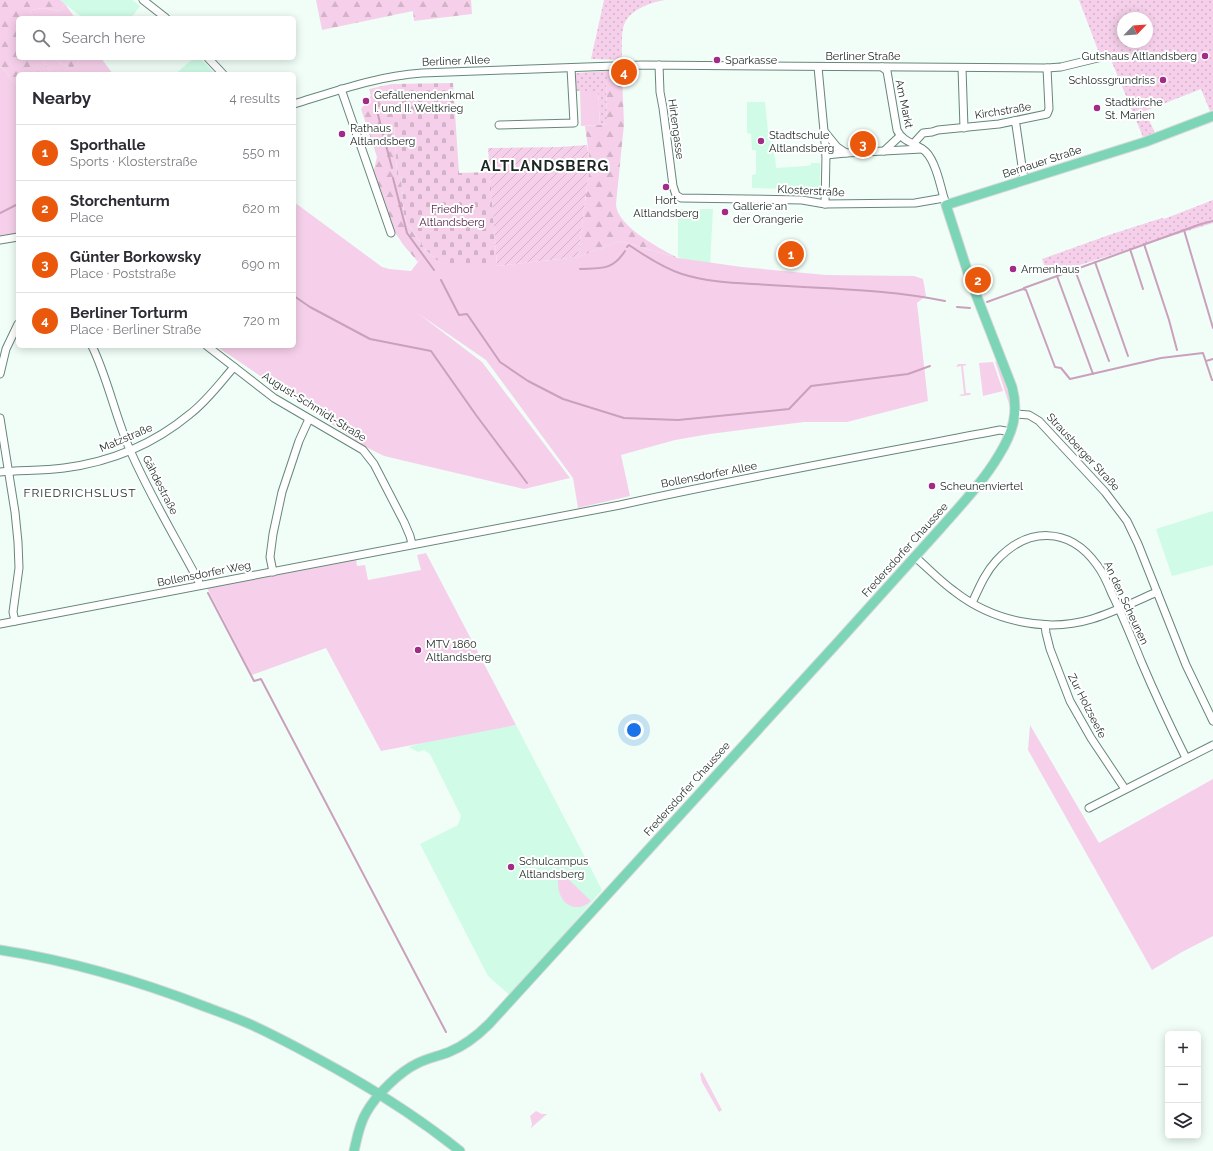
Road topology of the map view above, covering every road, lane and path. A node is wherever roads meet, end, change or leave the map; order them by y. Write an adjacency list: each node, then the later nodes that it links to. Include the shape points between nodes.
1 (143, 0): 2 (street)
2 (163, 16)
3 (1102, 57): 11 (street, Berliner Straße)
4 (210, 60): 12 (street)
5 (659, 65): 6 (street, Berliner Straße); 7 (street, Berliner Straße); 27 (street, Hirtengasse, via 660,92)
6 (622, 66): 9 (street, Berliner Allee)
7 (818, 67): 8 (street, Berliner Straße); 19 (street)
8 (882, 67): 10 (street, Berliner Straße); 20 (street, Am Markt, via 887,71)
9 (571, 68): 13 (street, Berliner Allee, via 408,74); 17 (street, via 574,123)
10 (962, 68): 11 (street, Berliner Straße); 18 (street)
11 (1047, 68): 16 (street, Kirchstraße, via 1047,114)
12 (221, 72)
13 (341, 89): 14 (street, Berliner Allee); 30 (street)
14 (296, 103)
15 (1213, 116): 26 (main road, Bernauer Straße, via 1145,142)
16 (1014, 121): 18 (street, Kirchstraße); 26 (street)
17 (499, 125)
18 (964, 128): 21 (street, Am Markt, via 923,133)
19 (824, 131): 24 (street, via 837,147); 25 (street)
20 (900, 136): 21 (street, Am Markt); 23 (street)
21 (913, 144): 22 (street)
22 (922, 149): 23 (street); 28 (street, via 932,162)
23 (884, 151): 24 (street)
24 (846, 153): 25 (street)
25 (826, 155): 29 (street)
26 (1024, 180): 28 (main road, Bernauer Straße)
27 (676, 195): 29 (street, Klosterstraße, via 681,198 806,200)
28 (945, 201): 29 (street, Klosterstraße); 39 (main road, via 970,279 1012,387)
29 (825, 204)
30 (391, 233)
31 (16, 237): 32 (street)
32 (0, 240)
33 (16, 327): 36 (street)
34 (93, 348): 43 (street, Gähdestraße, via 107,380)
35 (209, 348): 37 (street, August-Schmidt-Straße)
36 (3, 350): 38 (street)
37 (234, 368): 41 (street, August-Schmidt-Straße); 43 (street, Matzstraße, via 191,414 164,434)
38 (0, 374)
39 (1016, 414): 42 (main road, Fredersdorfer Chaussee); 50 (street, Strausberger Straße, via 1029,415 1039,421 1106,492 1133,532)
40 (0, 418): 44 (street)
41 (309, 419): 46 (street, August-Schmidt-Straße, via 357,446 369,457 404,522); 48 (street, via 282,492 270,557)
42 (1011, 432): 46 (street, Bollensdorfer Allee, via 1000,430); 47 (main road, Fredersdorfer Chaussee, via 990,471)
43 (130, 450): 44 (street, Matzstraße, via 106,460 80,466); 49 (street, Gähdestraße)
44 (8, 471): 45 (street, Matzstraße); 53 (street, via 18,542 19,568 13,612)
45 (0, 472)
46 (412, 544): 48 (street, Bollensdorfer Weg)
47 (915, 557): 51 (street, via 953,591); 62 (main road, Fredersdorfer Chaussee, via 489,1024 462,1046 418,1062)
48 (273, 572): 49 (street, Bollensdorfer Weg)
49 (200, 585): 53 (street, Bollensdorfer Weg)
50 (1157, 592): 52 (street); 56 (street, Strausberger Straße, via 1189,672)
51 (972, 603): 52 (street, An den Scheunen, via 988,571 1004,553 1032,537 1049,535 1076,544 1092,558 1102,572); 55 (street, via 1013,620)
52 (1119, 608): 55 (street, via 1087,620); 58 (street, An den Scheunen, via 1159,703)
53 (15, 621): 54 (street, Bollensdorfer Weg)
54 (0, 624)
55 (1045, 625): 59 (street, Zur Holzseefe, via 1053,656 1070,701 1090,738)
56 (1213, 721)
57 (1213, 745): 58 (street)
58 (1186, 758): 59 (street)
59 (1125, 789): 60 (street)
60 (1089, 808)
61 (0, 950): 62 (main road, via 84,967 163,990 253,1025)
62 (380, 1094): 63 (main road, Fredersdorfer Chaussee, via 365,1114 358,1130); 64 (main road)
63 (354, 1151)
64 (460, 1151)

